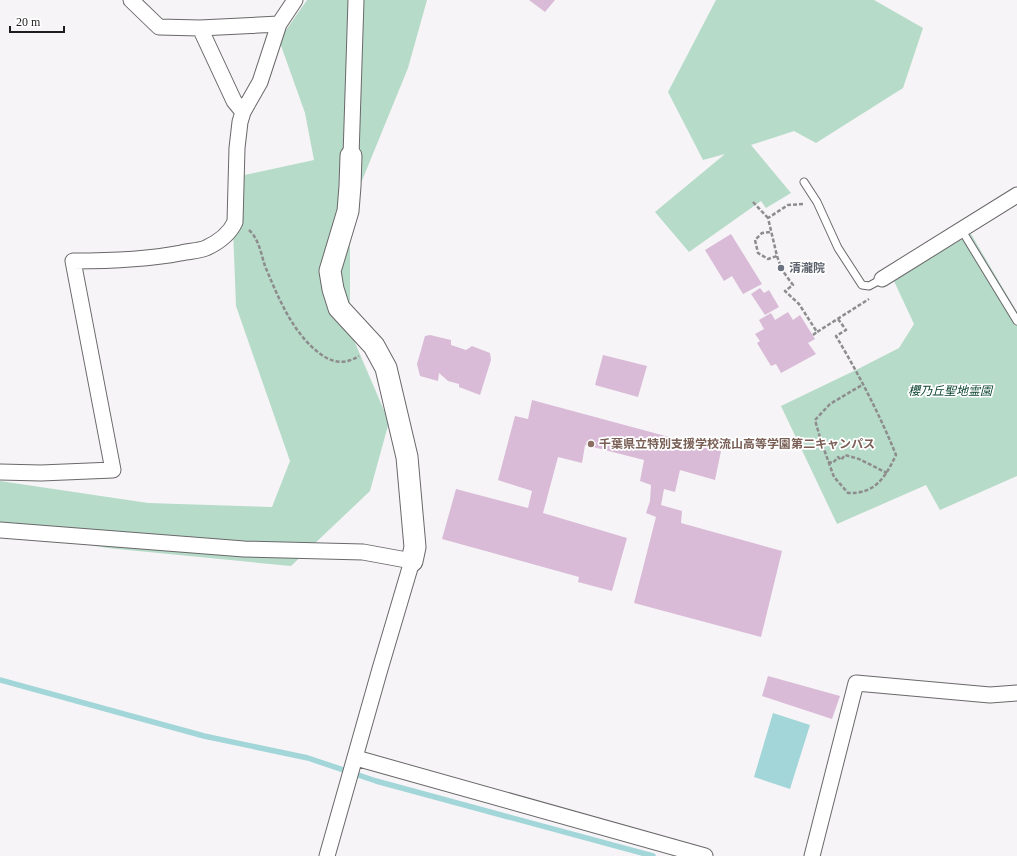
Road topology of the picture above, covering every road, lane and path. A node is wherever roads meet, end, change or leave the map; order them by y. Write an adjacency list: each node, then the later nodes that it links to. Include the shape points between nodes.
1 (131, 0): 5 (street, via 159,27)
2 (295, 0): 4 (street)
3 (356, 0): 7 (street)
4 (279, 24): 5 (street); 6 (street, via 260,82)
5 (200, 28): 6 (street, via 234,101)
6 (243, 112): 13 (street, via 237,148)
7 (351, 156): 22 (street, via 348,211 330,271 339,308)
8 (804, 182): 11 (lane)
9 (1017, 195): 14 (street)
10 (753, 202): 12 (path)
11 (817, 202): 12 (path, via 788,205); 17 (lane, via 838,248 862,285)
12 (768, 218): 15 (path)
13 (235, 222): 22 (path, via 254,235 279,298 294,326 309,345 326,358 338,362 355,358); 25 (street, via 222,238 204,248 164,256 117,261 73,261 113,470)
14 (961, 230): 17 (street); 19 (lane)
15 (770, 232): 16 (path); 16 (path, via 762,233 755,240 758,253 768,259)
16 (777, 256): 20 (path, via 782,270 794,285 785,291 799,304)
17 (875, 282): 18 (path, via 874,296)
18 (838, 319): 20 (path); 23 (path, via 846,330 836,336)
19 (1017, 321)
20 (817, 332): 21 (path)
21 (813, 335)
22 (374, 346): 28 (street, via 386,368 407,457 415,547)
23 (862, 385): 24 (path, via 830,404 815,420); 26 (path, via 896,455)
24 (828, 462): 26 (path, via 833,463 838,458 841,460 845,455); 26 (path, via 834,477 848,493 859,493 877,485)
25 (0, 472)
26 (887, 473)
27 (0, 530): 28 (street, via 244,549 363,552)
28 (412, 561): 30 (street)
29 (1017, 693): 33 (street, via 990,695 856,683)
30 (355, 761): 31 (street); 32 (street)
31 (327, 856)
32 (705, 856)
33 (812, 856)

